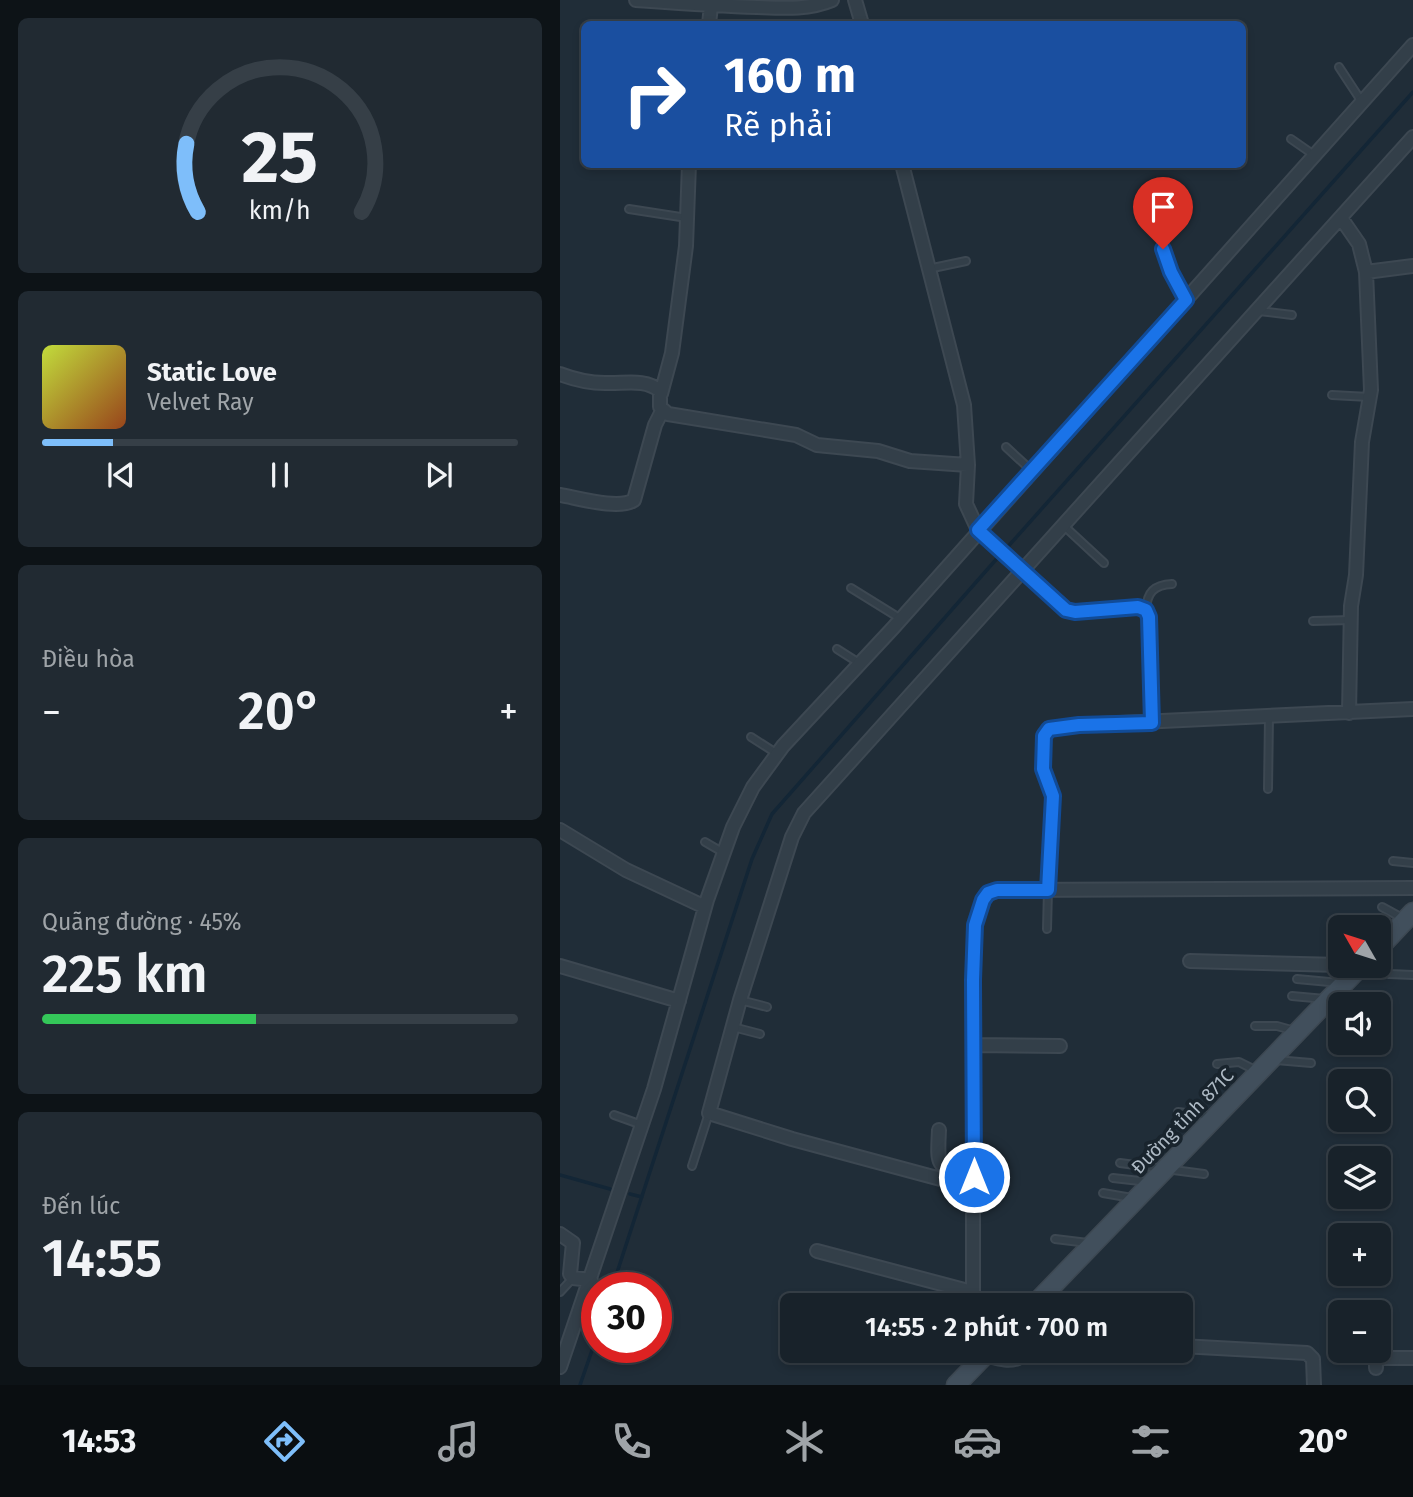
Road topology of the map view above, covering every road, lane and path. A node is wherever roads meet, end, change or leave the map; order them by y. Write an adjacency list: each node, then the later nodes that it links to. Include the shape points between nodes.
1 (636, 0): 4 (street)
2 (832, 0): 4 (street, via 806,8)
3 (855, 0): 6 (street)
4 (711, 6): 5 (street)
5 (709, 21)
6 (861, 21)
7 (1413, 46): 9 (street)
8 (1339, 67): 9 (lane)
9 (1362, 102): 12 (street)
10 (1413, 136): 18 (street)
11 (1291, 139): 12 (lane)
12 (1314, 155): 23 (street)
13 (690, 168): 17 (street)
14 (903, 168): 21 (street)
15 (1158, 197): 23 (lane, via 1163,249)
16 (629, 209): 17 (lane)
17 (687, 218): 27 (street, via 673,354)
18 (1341, 218): 22 (street, via 1359,244); 24 (street)
19 (967, 261): 21 (lane)
20 (1413, 266): 22 (street)
21 (928, 269): 32 (street, via 964,405)
22 (1366, 272): 29 (street)
23 (1186, 300): 33 (street)
24 (1257, 311): 25 (lane); 35 (street)
25 (1292, 315)
26 (560, 374): 27 (street, via 601,383 649,384)
27 (662, 394): 30 (street)
28 (1332, 395): 29 (lane)
29 (1370, 397): 43 (street, via 1362,442)
30 (662, 411): 32 (street, via 796,435 817,445 878,452 909,461); 34 (street, via 634,500 616,504)
31 (1006, 447): 33 (lane)
32 (968, 465): 36 (street, via 966,504)
33 (1032, 471): 36 (street)
34 (560, 495)
35 (1063, 525): 37 (lane); 38 (street)
36 (981, 532): 38 (street); 42 (street)
37 (1104, 563)
38 (1021, 570): 41 (street, via 1071,612); 77 (street, via 804,813 792,836)
39 (1172, 584): 41 (lane, via 1151,590)
40 (851, 588): 42 (lane)
41 (1146, 610): 50 (street)
42 (901, 618): 46 (street)
43 (1351, 620): 44 (lane); 48 (street)
44 (1313, 621)
45 (837, 649): 46 (lane)
46 (859, 663): 52 (street)
47 (1413, 709): 48 (street)
48 (1349, 713): 49 (street)
49 (1269, 717): 50 (street); 53 (lane)
50 (1152, 723): 60 (street, via 1079,725 1046,732 1043,769 1053,796)
51 (751, 737): 52 (lane)
52 (776, 753): 56 (street, via 752,787)
53 (1268, 789)
54 (560, 830): 61 (street, via 626,870)
55 (705, 842): 56 (lane)
56 (724, 853): 61 (street)
57 (1393, 861): 58 (lane)
58 (1413, 863)
59 (1413, 888): 60 (street)
60 (1048, 890): 64 (lane); 85 (street, via 992,891 983,900 975,932)
61 (705, 907): 79 (street)
62 (1382, 907): 63 (lane)
63 (1409, 916): 65 (main road)
64 (1047, 929)
65 (1391, 935)
66 (1190, 961): 67 (street)
67 (1328, 965)
68 (560, 966): 79 (street)
69 (1391, 974): 70 (lane)
70 (1413, 975)
71 (1350, 978): 73 (main road, Đường tỉnh 871C)
72 (1297, 979): 73 (lane)
73 (1345, 983): 74 (main road, Đường tỉnh 871C)
74 (1336, 992)
75 (1292, 996): 76 (lane)
76 (1328, 999)
77 (740, 1000): 80 (lane); 82 (street)
78 (1328, 1000): 83 (main road, Đường tỉnh 871C)
79 (679, 1001): 94 (street)
80 (767, 1007)
81 (1255, 1026): 83 (lane)
82 (733, 1027): 84 (lane); 91 (street)
83 (1298, 1032): 89 (main road, Đường tỉnh 871C)
84 (760, 1034)
85 (974, 1045): 86 (street); 102 (street)
86 (1060, 1046)
87 (1311, 1063): 89 (lane)
88 (1217, 1064): 89 (lane)
89 (1265, 1066): 93 (main road, Đường tỉnh 871C)
90 (1178, 1112): 93 (lane)
91 (709, 1113): 97 (lane); 102 (street, via 792,1139)
92 (614, 1115): 94 (lane)
93 (1215, 1117): 98 (main road, Đường tỉnh 871C)
94 (642, 1125): 109 (street)
95 (939, 1130): 102 (street, via 937,1159)
96 (1121, 1163): 98 (lane)
97 (692, 1166)
98 (1166, 1168): 99 (lane); 101 (main road, Đường tỉnh 871C)
99 (1204, 1174)
100 (1113, 1178): 101 (lane)
101 (1152, 1182): 104 (main road, Đường tỉnh 871C)
102 (974, 1183): 114 (street)
103 (1102, 1193): 104 (lane)
104 (1136, 1199): 107 (main road, Đường tỉnh 871C)
105 (560, 1234): 110 (street, via 573,1242)
106 (1055, 1239): 107 (lane)
107 (1093, 1244): 115 (main road, Đường tỉnh 871C)
108 (817, 1251): 113 (street)
109 (594, 1272)
110 (573, 1278): 111 (street); 112 (lane)
111 (581, 1279)
112 (560, 1292)
113 (954, 1293)
114 (973, 1293)
115 (1046, 1293)
116 (581, 1308): 120 (street)
117 (1193, 1347): 123 (street, via 1307,1353 1313,1359)
118 (1413, 1358): 121 (street, via 1378,1358)
119 (979, 1363): 122 (main road)
120 (560, 1367)
121 (1376, 1368)
122 (962, 1383)
123 (1314, 1385)

